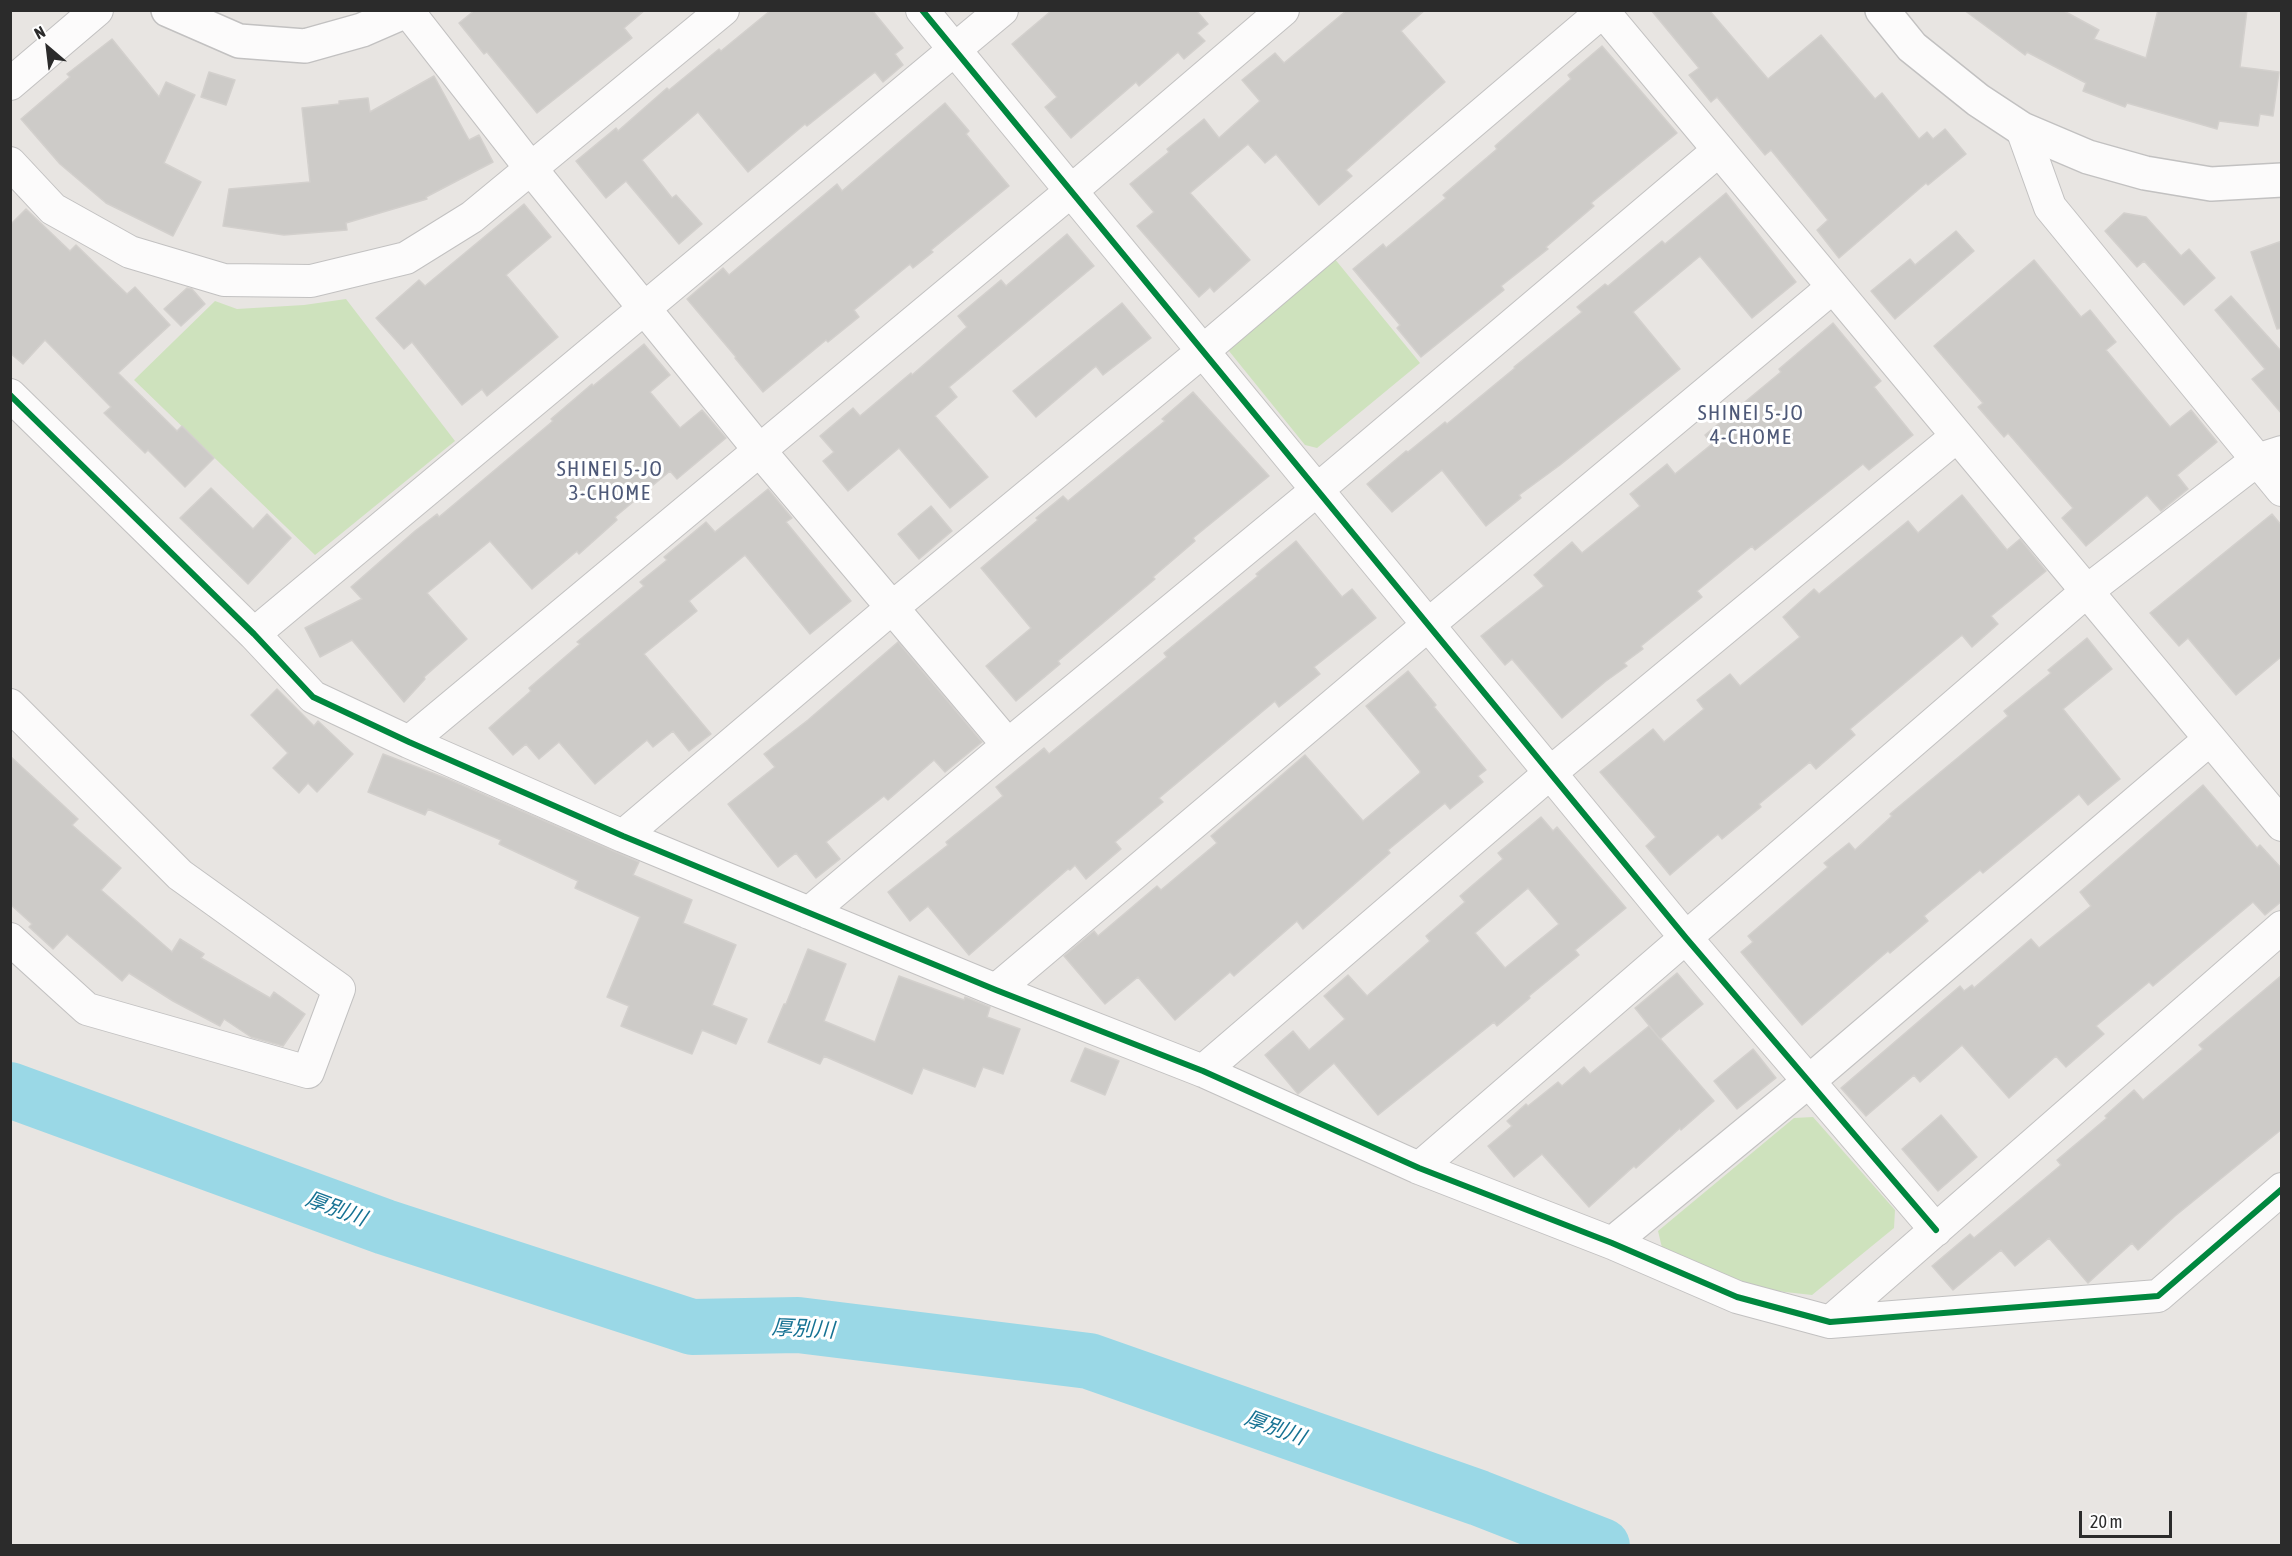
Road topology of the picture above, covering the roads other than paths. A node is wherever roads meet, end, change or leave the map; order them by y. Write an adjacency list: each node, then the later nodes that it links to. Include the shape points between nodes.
1 (97, 10): 11 (street)
2 (168, 10): 8 (street, via 239,41 305,46 362,30)
3 (723, 10): 15 (street)
4 (922, 10): 10 (street)
5 (1002, 10): 10 (street)
6 (1283, 10): 17 (street)
7 (1882, 10): 12 (street, via 1912,47 1978,100)
8 (407, 11): 15 (street)
9 (1603, 11): 13 (street); 20 (street)
10 (955, 50): 17 (street); 19 (street)
11 (10, 84)
12 (2022, 129): 16 (street, via 2088,157 2145,172 2211,184); 24 (street, via 2050,207)
13 (1719, 150): 18 (street); 25 (street)
14 (10, 163): 15 (street, via 53,209 130,252 224,280 311,281 405,258 472,217)
15 (532, 170): 19 (street)
16 (2282, 180)
17 (1071, 191): 20 (street); 23 (street)
18 (1833, 287): 22 (street); 29 (street)
19 (645, 308): 23 (street); 30 (street)
20 (1203, 351): 25 (street); 28 (street)
21 (10, 394): 30 (street)
22 (1958, 436): 27 (street); 35 (street)
23 (760, 451): 28 (street); 33 (street)
24 (2269, 456): 26 (street); 27 (street)
25 (1317, 490): 29 (street); 34 (street)
26 (2282, 490)
27 (2087, 591): 32 (street); 40 (street)
28 (893, 607): 34 (street); 37 (street)
29 (1428, 625): 35 (street); 42 (street)
30 (254, 634): 33 (street, via 313,697)
31 (10, 705): 41 (street, via 180,875 339,989 308,1072 87,1009)
32 (2210, 739): 36 (street); 44 (street)
33 (409, 742): 37 (street)
34 (1008, 745): 38 (street)
35 (1550, 773): 40 (street); 43 (street)
36 (2282, 825)
37 (623, 836): 38 (street)
38 (809, 913): 42 (street)
39 (2282, 927): 47 (street)
40 (1686, 938): 44 (street); 45 (street)
41 (10, 939)
42 (996, 990): 43 (street)
43 (1203, 1071): 45 (street)
44 (1808, 1082): 47 (street); 48 (street)
45 (1419, 1168): 48 (street)
46 (2282, 1189): 49 (street, via 2158,1296)
47 (1936, 1230): 49 (street)
48 (1612, 1243): 49 (street, via 1737,1298)
49 (1830, 1322)

